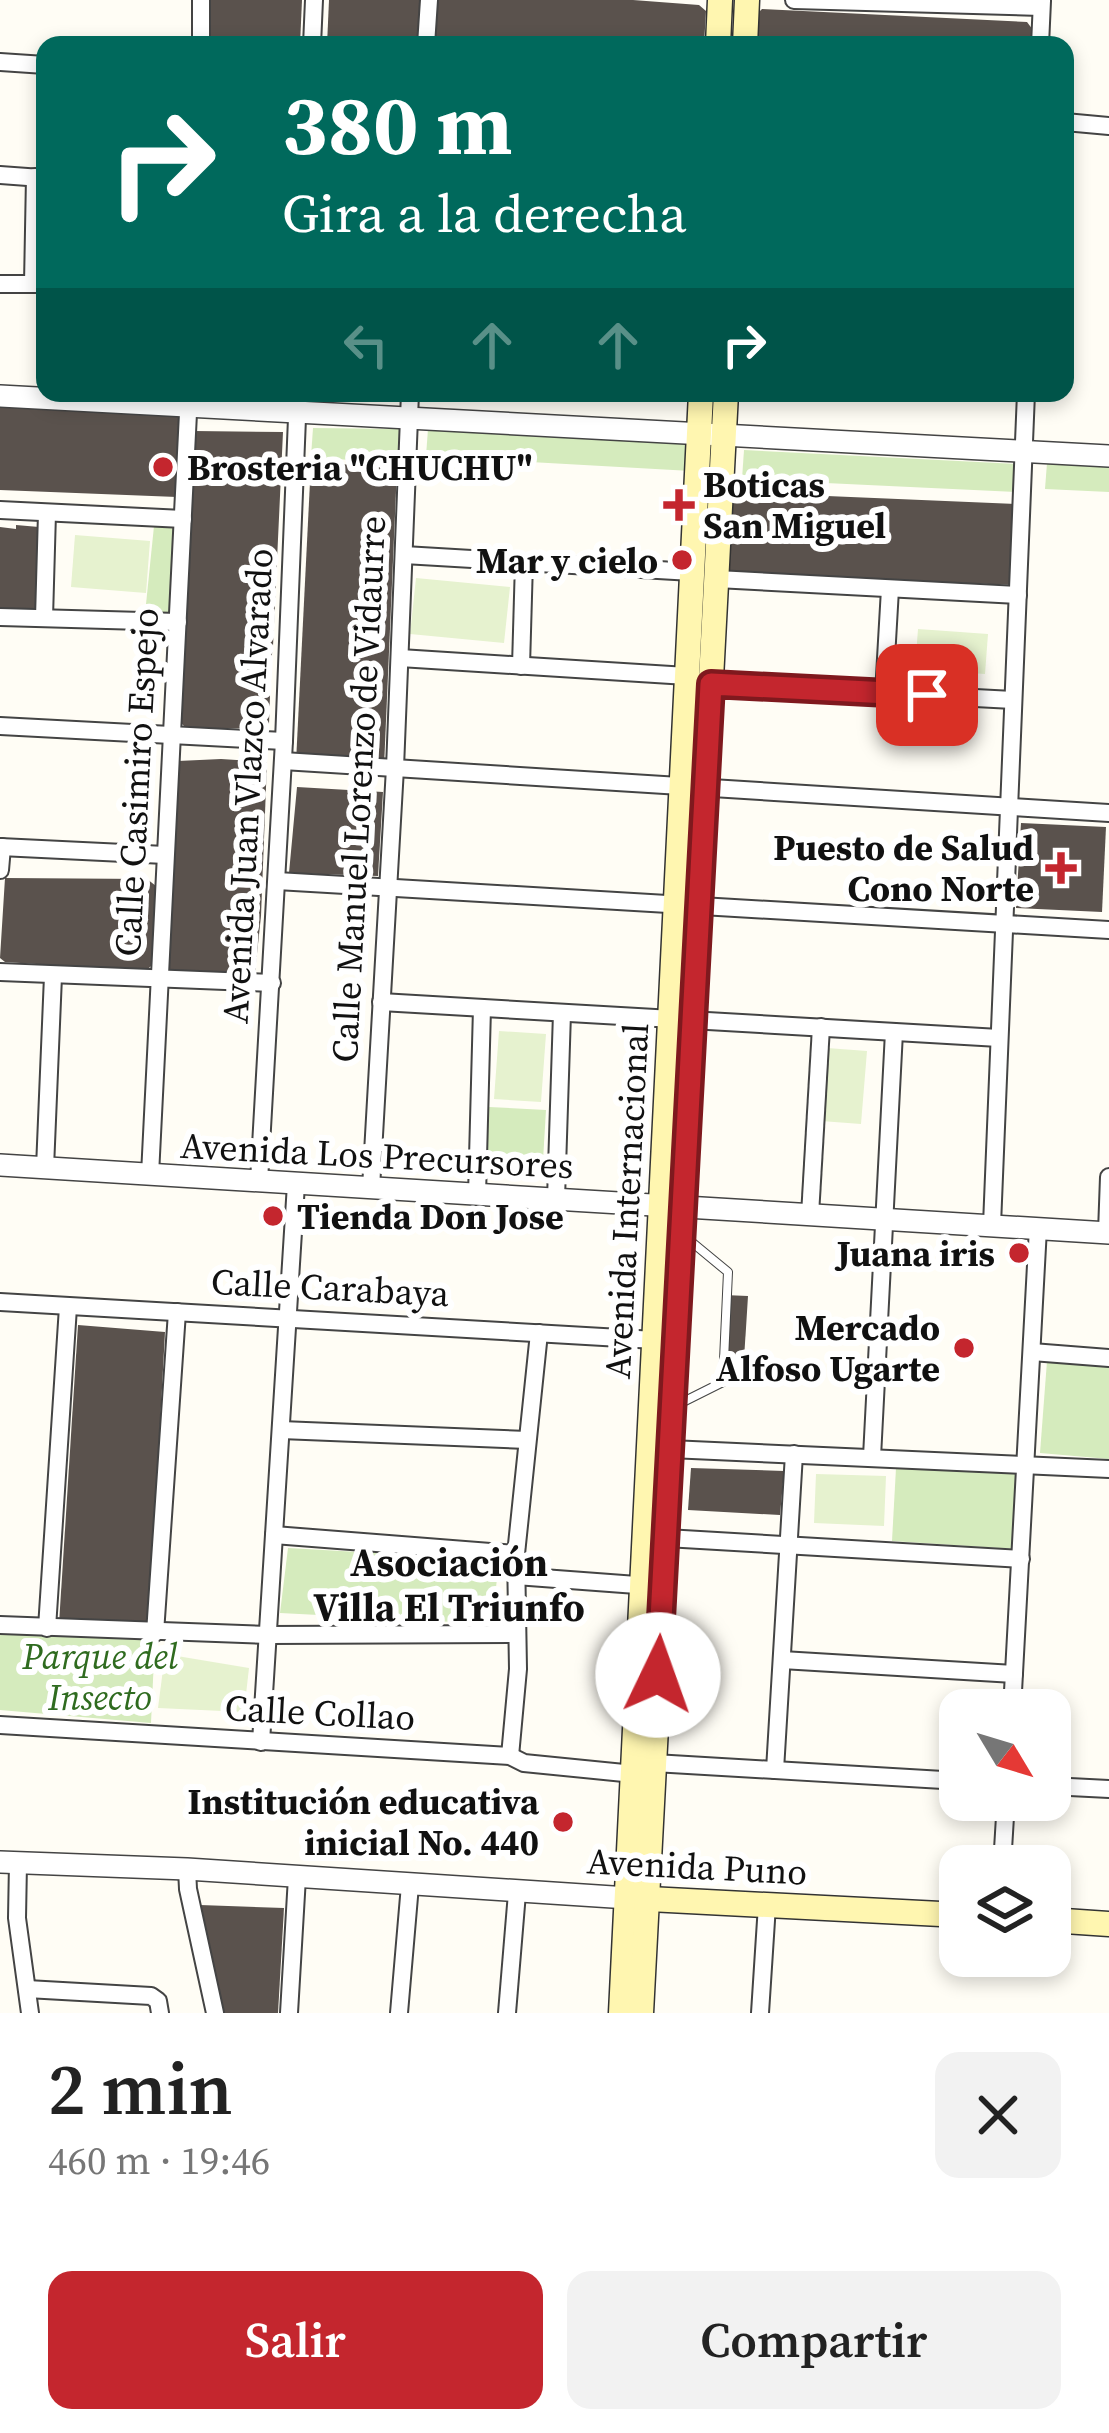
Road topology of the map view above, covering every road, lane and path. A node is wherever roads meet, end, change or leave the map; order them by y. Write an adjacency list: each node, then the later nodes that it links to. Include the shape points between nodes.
1 (202, 0): 9 (street)
2 (314, 0): 10 (street)
3 (429, 0): 11 (street)
4 (720, 0): 12 (main road)
5 (747, 0): 13 (main road)
6 (794, 0): 7 (street)
7 (895, 2): 8 (street)
8 (1042, 3): 14 (street)
9 (200, 36)
10 (312, 36)
11 (427, 36)
12 (718, 36)
13 (745, 36)
14 (1040, 36)
15 (0, 62): 16 (street)
16 (36, 64)
17 (1074, 123): 18 (street)
18 (1109, 126)
19 (0, 175): 20 (street)
20 (36, 178)
21 (0, 284): 22 (street)
22 (36, 284)
23 (0, 396): 24 (street)
24 (36, 397)
25 (189, 402): 37 (street, Calle Casimiro Espejo)
26 (298, 402): 53 (street, Avenida Juan Vlazco Alvarado)
27 (326, 402): 31 (street)
28 (703, 402): 32 (main road, Avenida Internacional)
29 (724, 402): 32 (main road, Avenida Internacional)
30 (1026, 402): 33 (street)
31 (410, 405): 32 (street); 38 (street, Calle Manuel Lorenzo de Vidaurre)
32 (712, 433): 33 (street); 40 (main road, Avenida Internacional)
33 (1024, 451): 34 (street); 42 (street)
34 (1109, 456)
35 (0, 510): 36 (street)
36 (47, 513): 37 (street); 44 (street)
37 (183, 519): 45 (street, Calle Casimiro Espejo)
38 (404, 555): 39 (street); 46 (street, Calle Manuel Lorenzo de Vidaurre)
39 (524, 562): 40 (street); 47 (street)
40 (704, 576): 41 (street); 48 (main road, Avenida Internacional)
41 (890, 589): 42 (street); 49 (street)
42 (1018, 595): 50 (street)
43 (0, 616): 44 (street)
44 (44, 618): 45 (street)
45 (178, 622): 52 (street, Calle Casimiro Espejo)
46 (400, 658): 47 (street); 55 (street, Calle Manuel Lorenzo de Vidaurre)
47 (520, 666): 48 (street)
48 (699, 680): 49 (street); 56 (main road, Avenida Internacional)
49 (884, 693): 50 (street)
50 (1013, 700): 57 (street)
51 (0, 726): 52 (street)
52 (172, 734): 53 (street); 60 (street, Calle Casimiro Espejo)
53 (284, 741): 54 (street, Avenida Juan Vlazco Alvarado)
54 (283, 761): 55 (street); 62 (street, Avenida Juan Vlazco Alvarado)
55 (395, 768): 56 (street); 63 (street, Calle Manuel Lorenzo de Vidaurre)
56 (694, 787): 57 (street); 64 (main road, Avenida Internacional)
57 (1009, 806): 58 (street); 65 (street)
58 (1109, 813)
59 (1, 847): 60 (street); 61 (street)
60 (165, 855): 69 (street, Calle Casimiro Espejo)
61 (0, 870)
62 (277, 881): 63 (street); 70 (street, Avenida Juan Vlazco Alvarado)
63 (388, 887): 64 (street); 71 (street, Calle Manuel Lorenzo de Vidaurre)
64 (688, 905): 65 (street); 74 (main road, Avenida Internacional)
65 (1004, 923): 66 (street); 77 (street)
66 (1109, 930)
67 (0, 973): 68 (street)
68 (53, 976): 69 (street); 79 (street)
69 (159, 980): 70 (street); 80 (street, Calle Casimiro Espejo)
70 (272, 982): 82 (street, Avenida Juan Vlazco Alvarado)
71 (381, 1002): 72 (street); 84 (street, Calle Manuel Lorenzo de Vidaurre)
72 (482, 1008): 73 (street); 85 (street)
73 (562, 1013): 74 (street); 86 (street)
74 (682, 1020): 75 (street); 87 (main road, Avenida Internacional)
75 (821, 1028): 76 (street); 88 (street)
76 (894, 1032): 77 (street); 89 (street)
77 (999, 1038): 90 (street)
78 (0, 1165): 79 (street, Avenida Los Precursores)
79 (45, 1168): 80 (street, Avenida Los Precursores)
80 (150, 1175): 82 (street, Avenida Los Precursores)
81 (1109, 1177): 92 (street)
82 (259, 1181): 83 (street, Avenida Los Precursores)
83 (296, 1184): 84 (street, Avenida Los Precursores); 97 (street)
84 (370, 1188): 85 (street, Avenida Los Precursores)
85 (477, 1195): 86 (street, Avenida Los Precursores)
86 (556, 1199): 87 (street, Avenida Los Precursores)
87 (672, 1206): 88 (street, Avenida Los Precursores); 93 (main road, Avenida Internacional); 99 (main road, Avenida Internacional)
88 (810, 1215): 89 (street, Avenida Los Precursores)
89 (885, 1219): 90 (street, Avenida Los Precursores); 107 (street)
90 (992, 1226): 91 (street, Avenida Los Precursores)
91 (1038, 1228): 92 (street, Avenida Los Precursores); 100 (street)
92 (1108, 1233)
93 (682, 1234): 102 (main road, Avenida Internacional); 102 (lane, via 728,1271 723,1382)
94 (0, 1302): 95 (street, Calle Carabaya)
95 (68, 1307): 96 (street, Calle Carabaya); 118 (street)
96 (177, 1312): 97 (street, Calle Carabaya); 119 (street)
97 (288, 1316): 98 (street, Calle Carabaya); 103 (street)
98 (539, 1333): 99 (street, Calle Carabaya); 104 (street)
99 (655, 1340): 116 (main road, Avenida Internacional)
100 (1033, 1352): 101 (street); 108 (street)
101 (1109, 1358)
102 (673, 1407): 105 (main road, Avenida Internacional)
103 (281, 1430): 104 (street); 110 (street)
104 (527, 1440): 113 (street)
105 (670, 1449): 106 (street); 111 (main road, Avenida Internacional)
106 (794, 1454): 107 (street); 112 (street)
107 (872, 1457): 108 (street)
108 (1027, 1464): 109 (street); 114 (street)
109 (1109, 1468)
110 (274, 1535): 113 (street); 121 (street)
111 (666, 1538): 112 (street); 116 (main road, Avenida Internacional)
112 (788, 1547): 114 (street); 122 (street)
113 (516, 1554): 115 (street)
114 (1021, 1559): 123 (street)
115 (516, 1576): 116 (street); 120 (street)
116 (653, 1586): 128 (main road, Avenida Internacional)
117 (0, 1625): 118 (street)
118 (47, 1628): 119 (street)
119 (155, 1633): 121 (street)
120 (515, 1634): 121 (street); 127 (street)
121 (268, 1635): 126 (street)
122 (782, 1660): 123 (street); 129 (street)
123 (1014, 1674): 124 (street)
124 (1013, 1689)
125 (0, 1725): 126 (street, Calle Collao)
126 (261, 1742): 127 (street, Calle Collao)
127 (510, 1756): 128 (street, Calle Collao)
128 (644, 1768): 129 (street, Calle Collao); 138 (main road, Avenida Internacional)
129 (776, 1770): 130 (street, Calle Collao)
130 (939, 1780)
131 (1071, 1787): 132 (street)
132 (1109, 1789)
133 (9, 1863): 134 (street, Avenida Puno); 143 (street)
134 (187, 1869): 135 (street, Avenida Puno); 146 (street)
135 (297, 1877): 136 (street, Avenida Puno); 147 (street)
136 (410, 1885): 137 (street, Avenida Puno); 148 (street)
137 (517, 1893): 138 (street, Avenida Puno); 149 (street)
138 (637, 1899): 139 (main road, Avenida Puno); 150 (main road, Avenida Internacional); 151 (main road, Avenida Internacional)
139 (767, 1905): 140 (main road, Avenida Puno); 152 (street)
140 (939, 1914)
141 (1071, 1921): 142 (main road)
142 (1109, 1924)
143 (27, 1989): 144 (street, via 151,1996); 145 (street)
144 (159, 2007)
145 (30, 2013)
146 (215, 2013)
147 (289, 2013)
148 (399, 2013)
149 (507, 2013)
150 (621, 2013)
151 (641, 2013)
152 (760, 2013)

